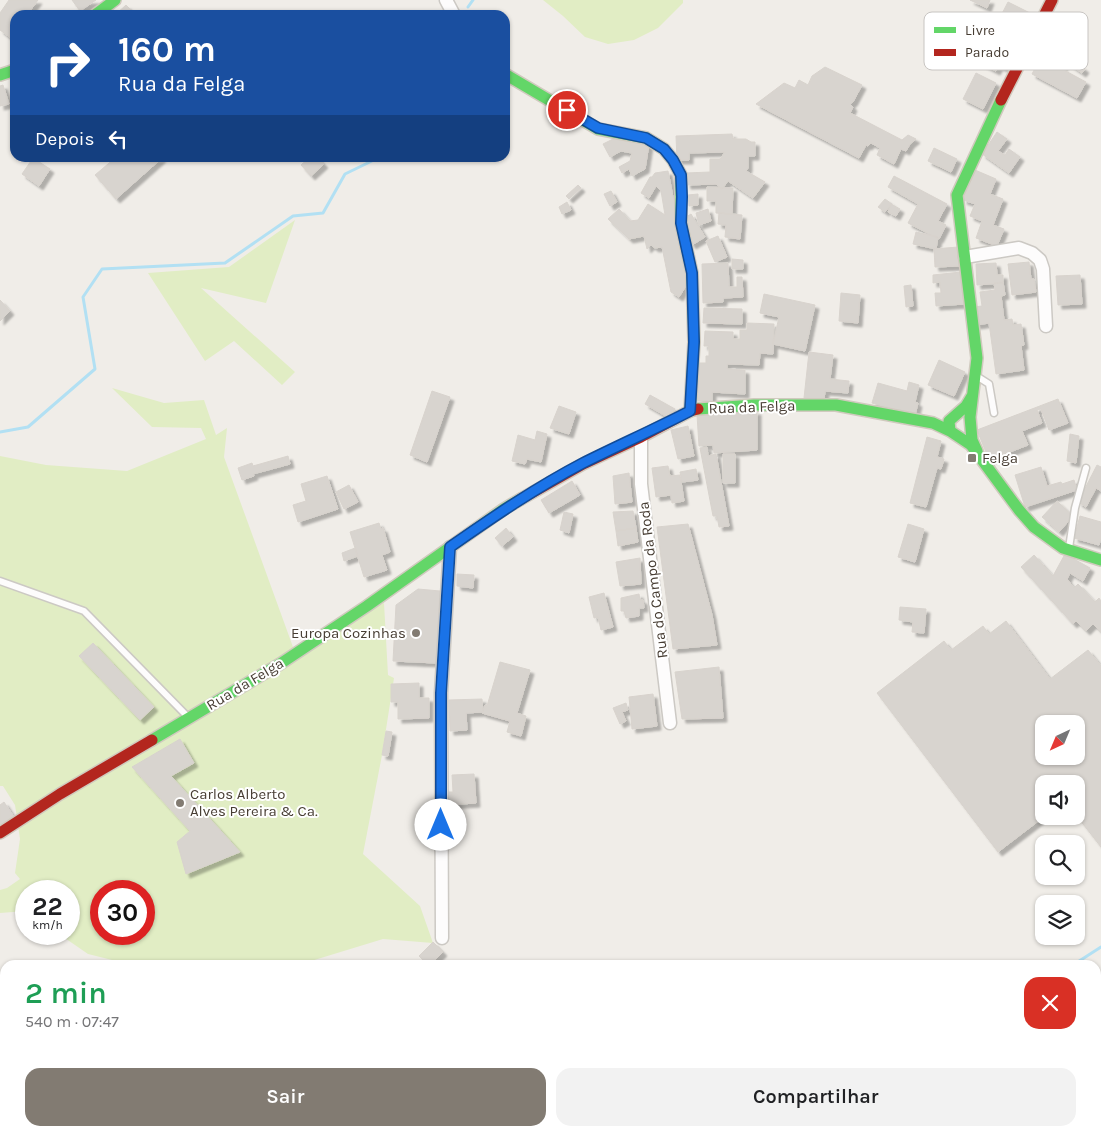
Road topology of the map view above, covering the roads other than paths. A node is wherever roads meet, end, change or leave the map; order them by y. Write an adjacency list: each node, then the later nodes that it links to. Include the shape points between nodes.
1 (115, 0): 3 (street)
2 (1052, 0): 4 (street)
3 (102, 10)
4 (1046, 12)
5 (1015, 70): 7 (street, via 957,195)
6 (510, 77): 11 (street, via 598,128 646,138 664,149 673,160 681,175 681,223 692,273 694,342)
7 (965, 256): 8 (street, via 1019,248 1032,253 1040,260 1043,269); 9 (street)
8 (1046, 326)
9 (977, 376): 10 (street); 12 (lane, via 989,384)
10 (974, 391): 13 (street, via 966,406); 15 (street)
11 (690, 411): 14 (street, Rua da Felga, via 772,404 836,406); 17 (street, Rua da Felga)
12 (994, 413)
13 (954, 416): 14 (street, Rua da Felga); 15 (street, via 964,415); 16 (street, via 948,424)
14 (933, 423): 16 (street, Rua da Felga)
15 (970, 425): 16 (street, via 966,434); 18 (street, via 970,436)
16 (955, 434): 18 (street, Rua da Felga)
17 (641, 437): 20 (street, Rua da Felga, via 583,464 512,504); 25 (street, Rua do Campo da Roda, via 641,484)
18 (977, 451): 21 (street, via 1034,527)
19 (1086, 468): 21 (lane)
20 (450, 547): 24 (street, Rua da Felga, via 280,664); 27 (street, via 441,693)
21 (1068, 550): 22 (street)
22 (1101, 560)
23 (0, 581): 24 (lane, via 84,611)
24 (189, 718): 26 (street, Rua da Felga)
25 (670, 723)
26 (0, 833)
27 (442, 938)

